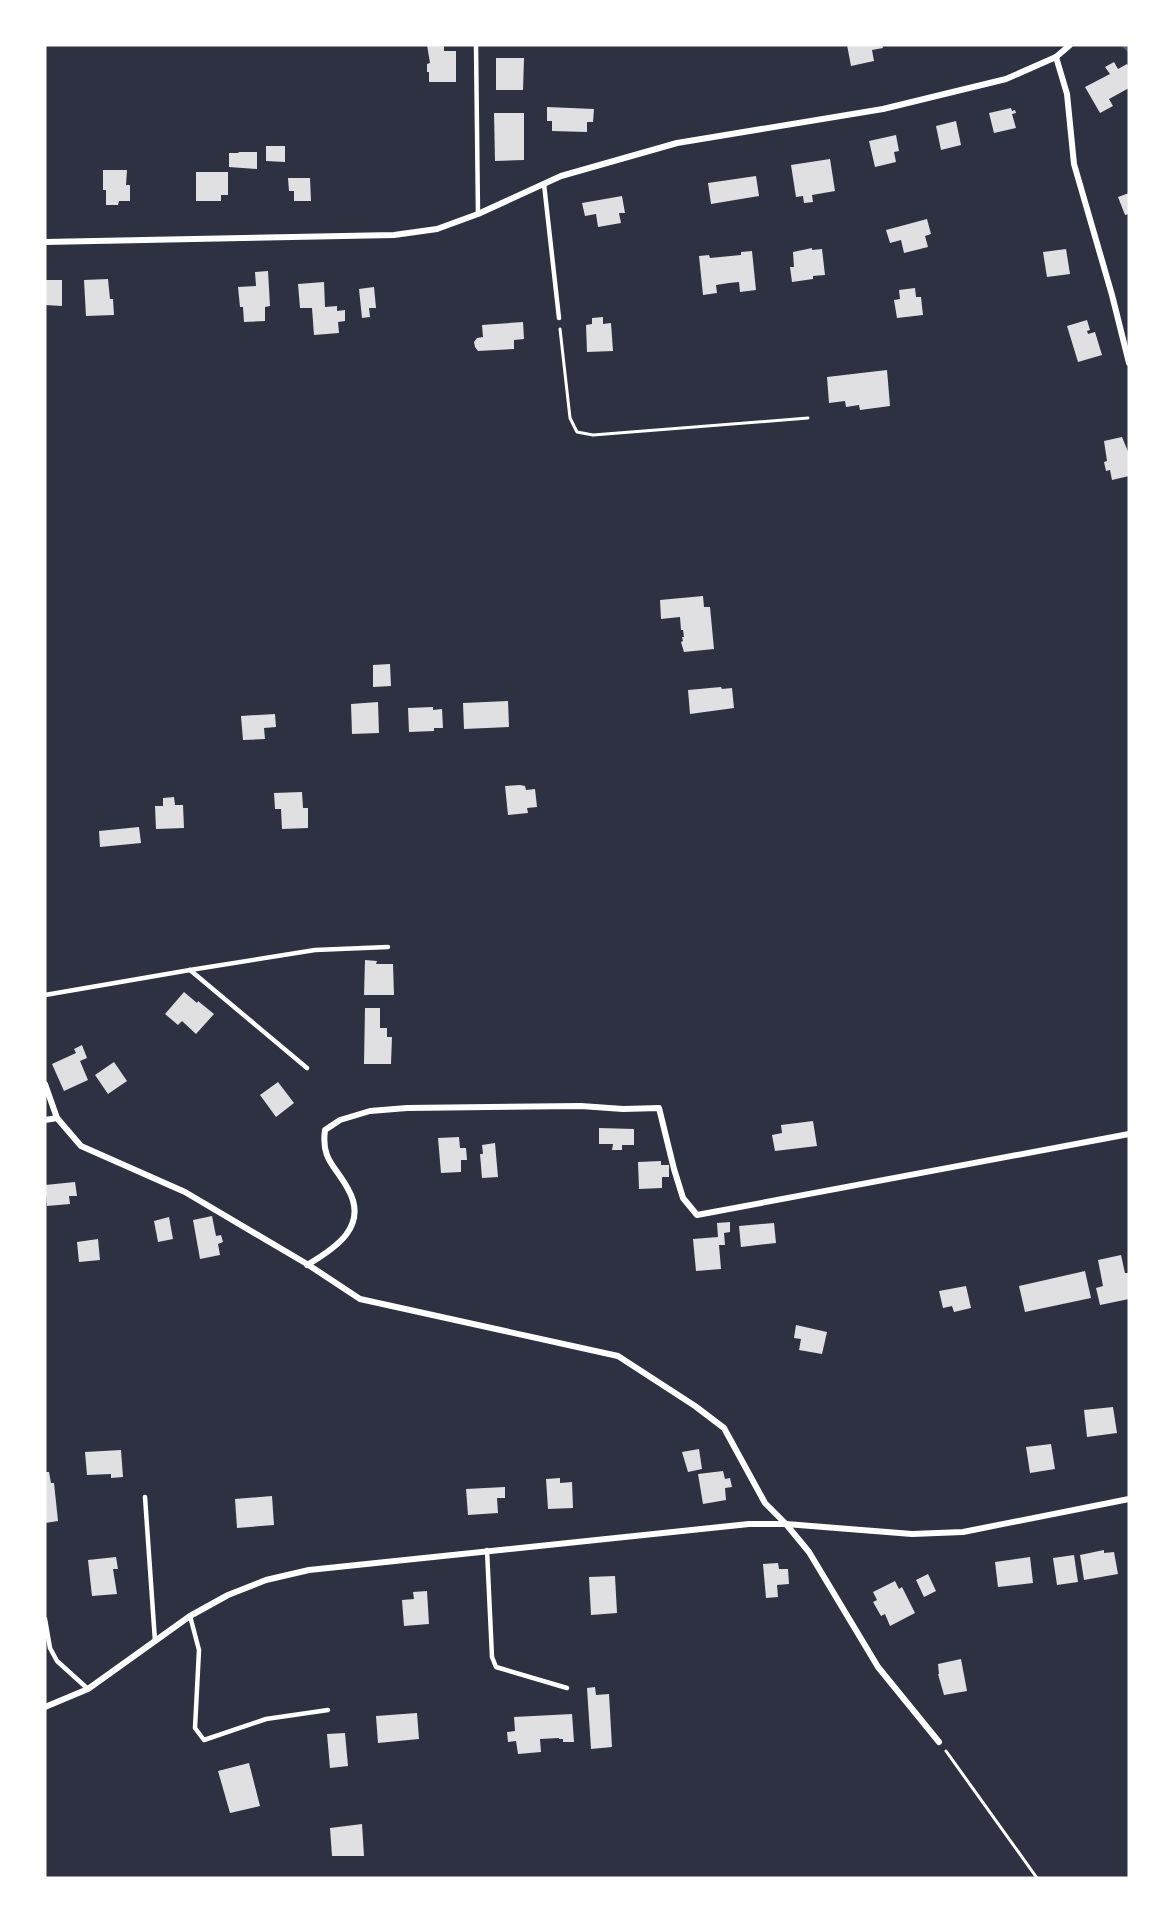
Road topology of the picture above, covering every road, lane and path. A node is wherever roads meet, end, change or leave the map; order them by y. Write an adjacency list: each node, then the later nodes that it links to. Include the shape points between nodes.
1 (476, 45): 5 (lane)
2 (1070, 45): 3 (street)
3 (1056, 57): 4 (street, via 1006,79 883,109 677,143); 8 (street, via 1067,94 1074,164)
4 (544, 184): 5 (street); 7 (lane)
5 (478, 214): 6 (street, via 437,229 394,235)
6 (45, 242)
7 (559, 318): 9 (path, via 570,418 577,432 593,435)
8 (1129, 363)
9 (808, 418)
10 (388, 946): 11 (lane, via 315,950)
11 (190, 970): 12 (lane); 13 (lane)
12 (45, 995)
13 (307, 1068)
14 (45, 1084): 15 (street)
15 (57, 1119): 16 (street); 18 (street, via 81,1146 185,1192)
16 (45, 1120)
17 (1129, 1134): 18 (street, via 697,1215 683,1198 659,1108 370,1111 340,1120 325,1130 327,1158 348,1188 356,1212 345,1237 332,1250)
18 (307, 1264): 21 (street, via 360,1299 618,1356 724,1428 765,1503)
19 (145, 1497): 25 (lane)
20 (1129, 1499): 21 (street, via 963,1532 912,1534)
21 (786, 1524): 22 (street, via 749,1524); 30 (street, via 809,1552 878,1667)
22 (487, 1550): 23 (street, via 309,1570 228,1594); 26 (lane, via 492,1657 496,1666)
23 (190, 1616): 25 (street); 29 (lane, via 199,1650 195,1728 204,1740 266,1719)
24 (45, 1619): 27 (lane, via 57,1662)
25 (155, 1641): 27 (street)
26 (567, 1688)
27 (88, 1689): 28 (street)
28 (45, 1707)
29 (328, 1710)
30 (939, 1742): 31 (path)
31 (1037, 1878)

